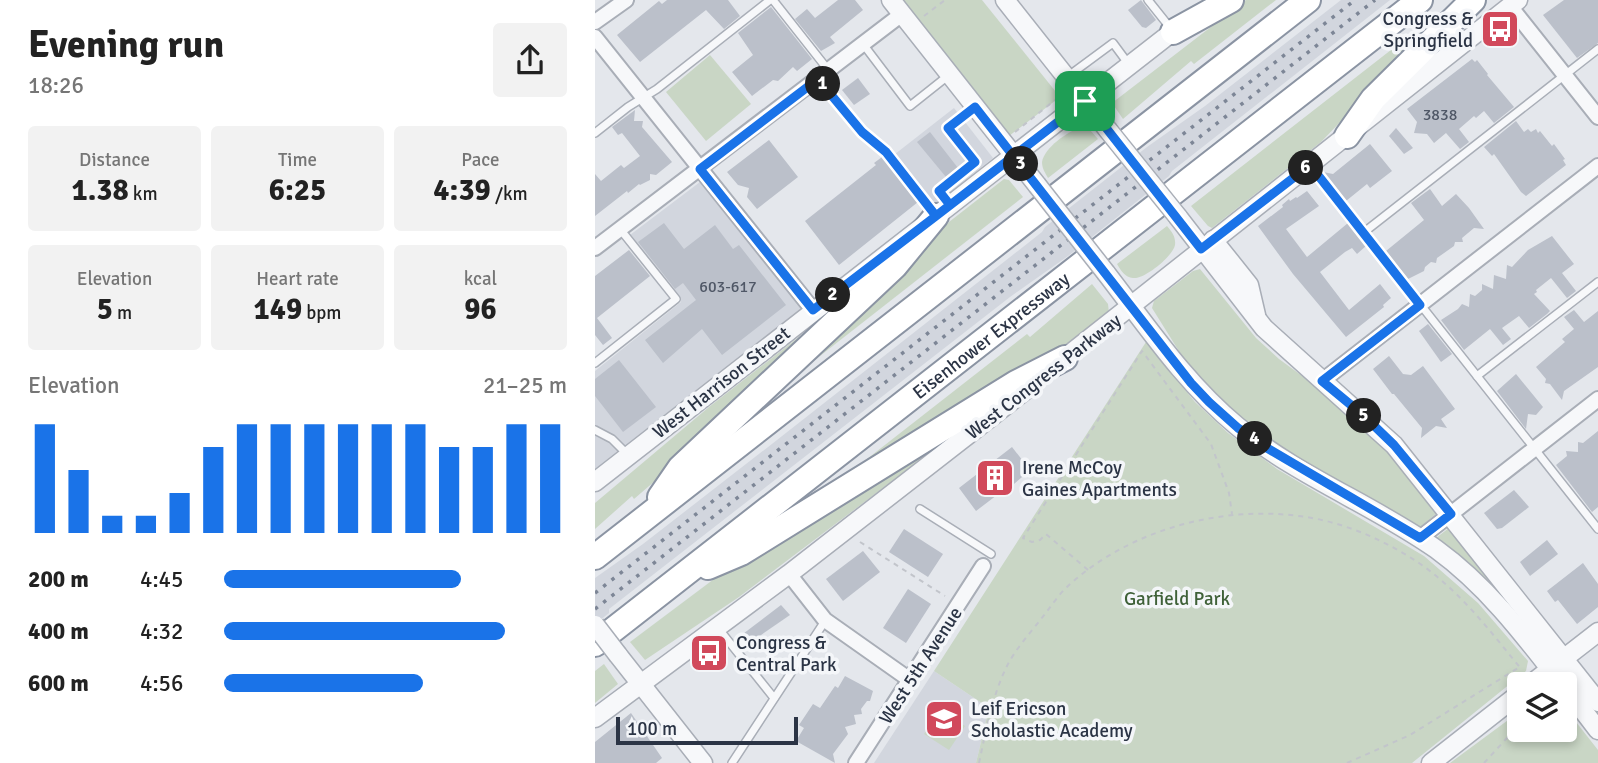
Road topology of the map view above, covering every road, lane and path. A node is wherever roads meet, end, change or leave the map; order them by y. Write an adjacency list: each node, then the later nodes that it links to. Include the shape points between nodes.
1 (626, 0): 14 (street)
2 (771, 0): 20 (lane); 24 (lane)
3 (945, 0): 13 (path)
4 (1005, 0): 23 (street)
5 (1148, 0): 15 (lane)
6 (1213, 0): 15 (street, West Harrison Street)
7 (1231, 0): 15 (highway)
8 (1308, 0): 55 (highway)
9 (1420, 0): 65 (highway, Eisenhower Expressway)
10 (1473, 0): 30 (highway, via 1373,99)
11 (1514, 3): 22 (street); 30 (street, West Congress Parkway)
12 (897, 7): 17 (street); 21 (street)
13 (920, 19)
14 (595, 22)
15 (1173, 32): 19 (street, West Harrison Street)
16 (595, 37): 24 (street)
17 (863, 44): 20 (street); 21 (lane, via 910,106)
18 (1598, 49): 22 (lane)
19 (1130, 66): 23 (lane, via 1113,43); 25 (street, West Harrison Street)
20 (824, 75): 34 (street); 35 (lane, via 862,132)
21 (950, 75): 26 (street)
22 (1564, 75): 27 (street); 37 (lane)
23 (1065, 86): 25 (street); 29 (path)
24 (643, 97): 28 (lane); 34 (street)
25 (1085, 101): 31 (street, West Harrison Street); 38 (street, bridge, via 1178,217)
26 (975, 107): 31 (street); 35 (lane, via 948,128 975,162 939,191)
27 (1598, 117)
28 (595, 133)
29 (1012, 135)
30 (1347, 136): 32 (street, West Congress Parkway)
31 (1014, 156): 35 (street, West Harrison Street); 41 (street, bridge)
32 (1310, 165): 37 (lane); 38 (street, West Congress Parkway)
33 (1598, 166): 42 (street)
34 (700, 169): 36 (street); 43 (street)
35 (943, 211): 43 (street, West Harrison Street); 55 (highway, via 895,266 680,468)
36 (620, 229): 39 (street); 45 (lane, via 676,299)
37 (1363, 233): 42 (lane)
38 (1207, 245): 41 (street, West Congress Parkway); 47 (street, via 1258,321)
39 (595, 248)
40 (1598, 282): 46 (lane)
41 (1131, 305): 44 (street, West Congress Parkway); 59 (street, via 1191,383 1238,428)
42 (1420, 305): 46 (lane); 47 (street)
43 (813, 310): 51 (street, West Harrison Street)
44 (1065, 358): 64 (street, West Congress Parkway); 65 (highway, via 1016,383 741,553)
45 (595, 363)
46 (1477, 376): 50 (lane)
47 (1322, 381): 54 (street, via 1394,445)
48 (1598, 399): 50 (street)
49 (595, 430): 51 (lane)
50 (1535, 449): 54 (street); 57 (lane)
51 (628, 456): 52 (street, West Harrison Street)
52 (595, 482)
53 (920, 509): 62 (lane)
54 (1451, 514): 59 (street); 72 (street)
55 (649, 515): 61 (highway)
56 (1232, 515): 63 (path, via 1142,538); 63 (path, via 1211,444 1142,351 1023,538 1032,542 1046,534); 73 (path, via 1306,517 1379,541 1444,581)
57 (1595, 518): 58 (lane)
58 (1598, 529)
59 (1420, 538): 72 (street, via 1482,586)
60 (860, 542): 66 (path)
61 (595, 557)
62 (987, 560): 76 (street, West 5th Avenue)
63 (1088, 570): 89 (path, via 1067,587 1007,664)
64 (789, 574): 67 (street); 69 (street, West Congress Parkway)
65 (681, 577): 71 (highway, Eisenhower Expressway)
66 (946, 597)
67 (825, 620): 76 (street); 79 (lane)
68 (595, 625): 77 (street, bridge)
69 (718, 628): 77 (street, West Congress Parkway); 79 (lane)
70 (1598, 632): 72 (street)
71 (595, 644)
72 (1557, 664): 74 (street); 75 (street); 80 (street)
73 (1522, 672)
74 (1531, 672)
75 (1559, 672)
76 (910, 680): 88 (street, West 5th Avenue)
77 (641, 683): 83 (street, West Congress Parkway); 86 (street)
78 (1507, 683): 90 (path)
79 (774, 698): 87 (lane)
80 (1598, 702)
81 (1507, 703): 91 (street)
82 (1577, 704): 84 (street)
83 (595, 718)
84 (1598, 730)
85 (1507, 738): 92 (path)
86 (703, 763)
87 (731, 763)
88 (856, 763)
89 (979, 763)
90 (1347, 763)
91 (1431, 763)
92 (1485, 763)

